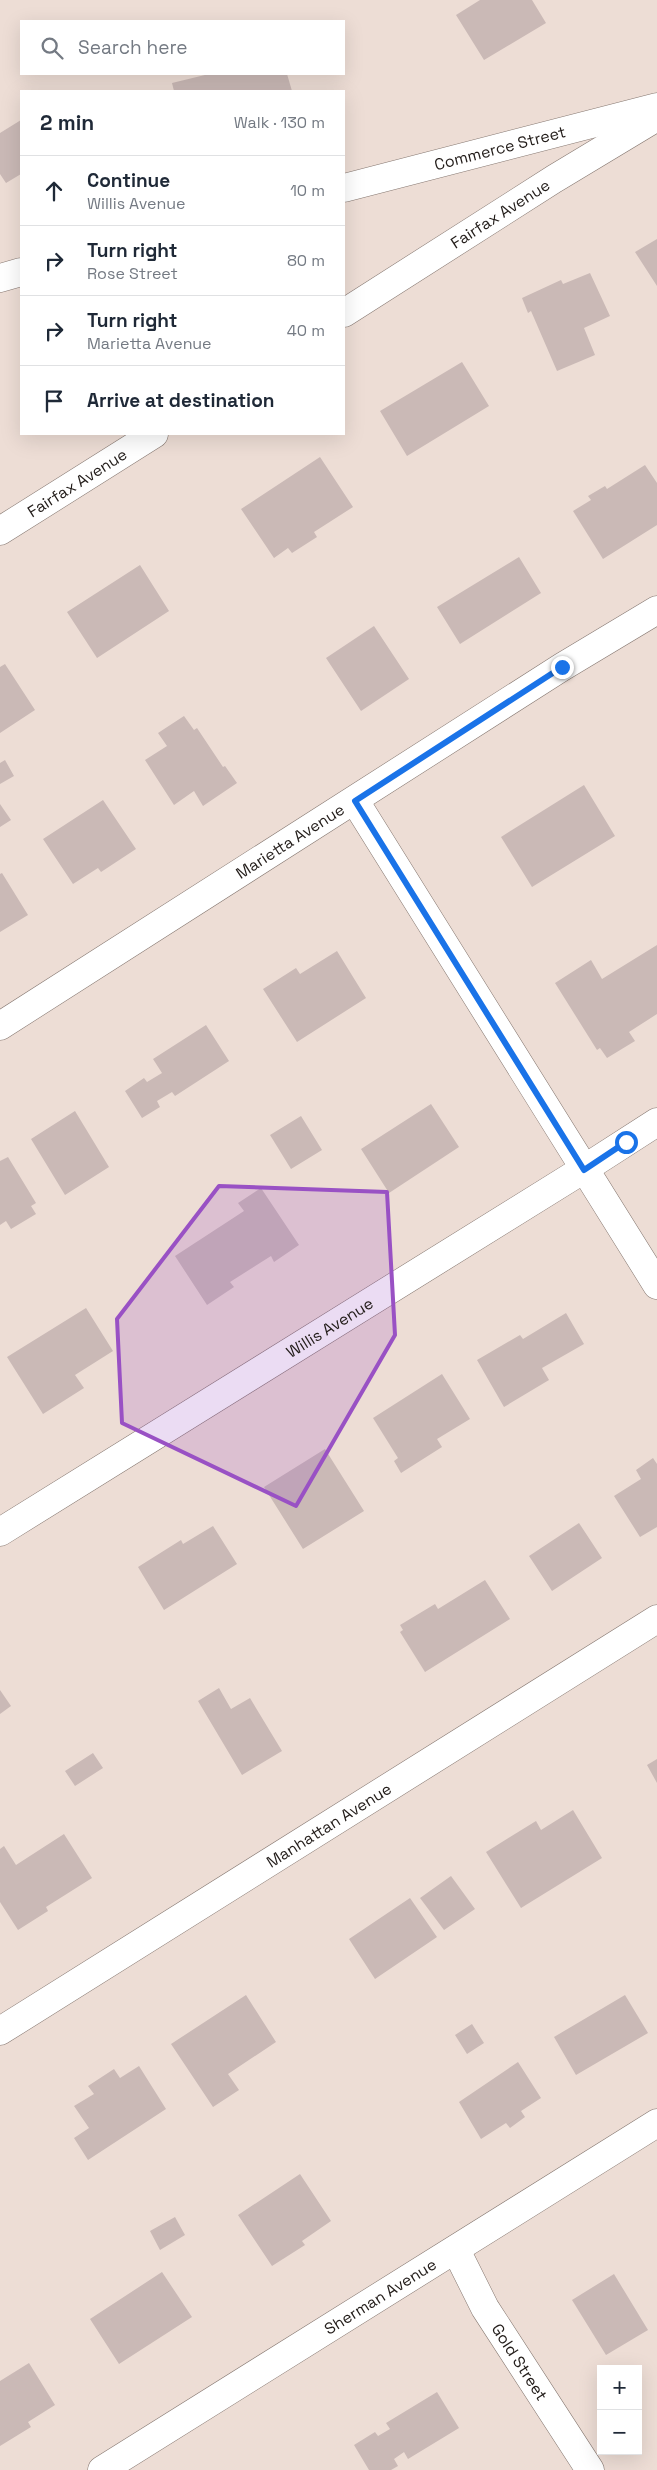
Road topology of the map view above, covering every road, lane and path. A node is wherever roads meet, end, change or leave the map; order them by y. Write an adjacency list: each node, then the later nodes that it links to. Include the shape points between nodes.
1 (657, 107): 3 (street, Commerce Street)
2 (657, 117): 6 (street, Fairfax Avenue)
3 (345, 188)
4 (20, 272): 5 (street)
5 (0, 278)
6 (345, 312)
7 (152, 435): 8 (street, Fairfax Avenue)
8 (0, 531)
9 (657, 610): 10 (street, Marietta Avenue, via 562,667)
10 (355, 801): 11 (street, Marietta Avenue); 13 (street)
11 (0, 1026)
12 (657, 1122): 13 (street, Willis Avenue)
13 (584, 1170): 14 (street); 15 (street, Willis Avenue)
14 (657, 1285)
15 (0, 1532)
16 (657, 1619): 17 (street, Manhattan Avenue)
17 (0, 2031)
18 (657, 2123): 19 (street, Sherman Avenue)
19 (456, 2250): 20 (street, Sherman Avenue); 21 (street, Gold Street, via 485,2308)
20 (102, 2470)
21 (590, 2470)

